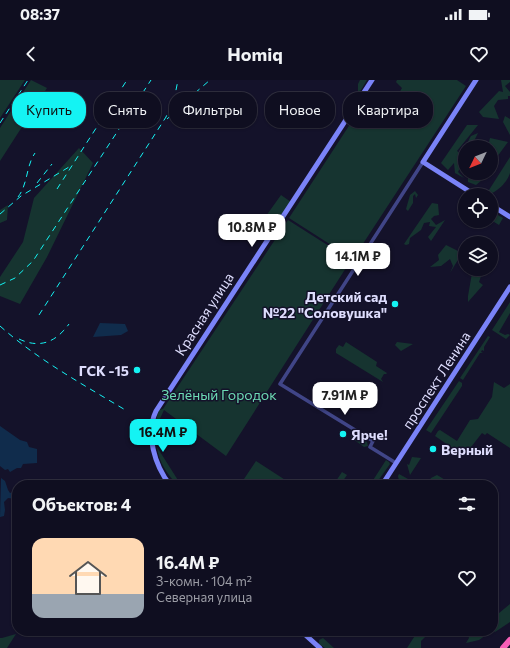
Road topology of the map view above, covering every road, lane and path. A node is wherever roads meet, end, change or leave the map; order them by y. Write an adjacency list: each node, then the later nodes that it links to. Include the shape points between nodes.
1 (372, 80): 9 (main road, Красная улица, via 156,411 152,423 153,442 158,463)
2 (476, 80): 3 (main road)
3 (423, 162): 4 (main road); 8 (street, via 280,384 373,442 370,447)
4 (464, 188)
5 (498, 209): 6 (main road)
6 (510, 217)
7 (510, 287): 8 (main road, проспект Ленина)
8 (396, 464): 10 (main road, проспект Ленина)
9 (167, 480)
10 (385, 480)
11 (307, 636): 13 (main road)
12 (510, 640): 14 (highway)
13 (320, 648)
14 (503, 648)

